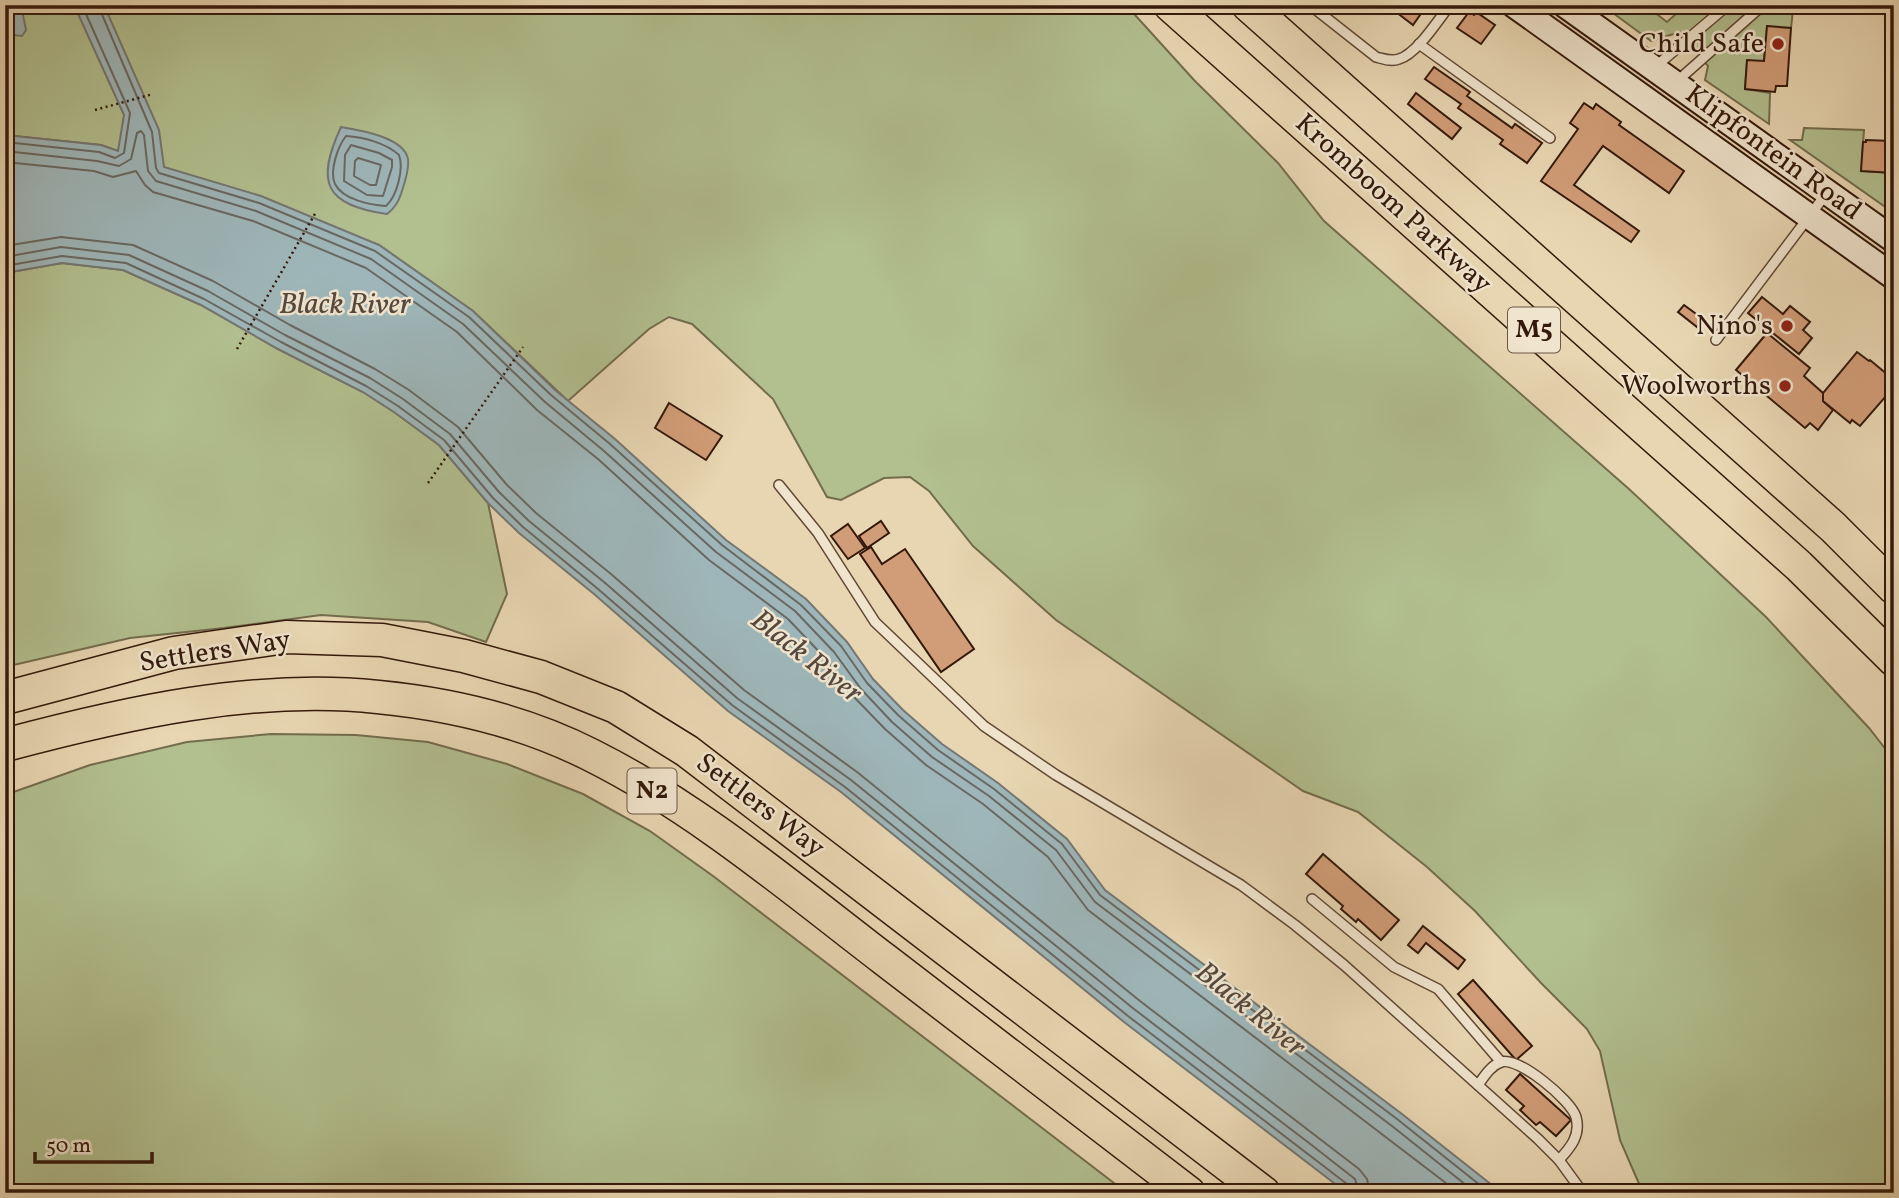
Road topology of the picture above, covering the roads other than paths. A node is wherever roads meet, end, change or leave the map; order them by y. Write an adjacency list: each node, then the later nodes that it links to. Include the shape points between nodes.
1 (1170, 5): 20 (highway, Kromboom Parkway / M5, via 1799,566)
2 (1248, 5): 19 (highway, Kromboom Parkway / M5, via 1823,517)
3 (1310, 5): 9 (lane, via 1387,61 1399,60)
4 (1450, 5): 9 (lane)
5 (1514, 5): 14 (main road, Klipfontein Road)
6 (1565, 5): 10 (main road, Klipfontein Road)
7 (1728, 5): 10 (lane)
8 (1763, 5): 11 (lane)
9 (1419, 44): 12 (lane)
10 (1654, 69): 11 (main road, Klipfontein Road)
11 (1675, 83): 13 (main road, Klipfontein Road)
12 (1550, 138)
13 (1828, 192): 14 (lane); 15 (main road, Klipfontein Road)
14 (1809, 216): 16 (main road, Klipfontein Road); 17 (lane)
15 (1894, 240)
16 (1894, 277)
17 (1716, 340)
18 (779, 485): 25 (lane, via 818,533 875,622 984,726 1056,775 1252,893 1344,965)
19 (1894, 588)
20 (1894, 660)
21 (5, 698): 28 (highway, Settlers Way / N2, via 174,653 286,638 382,640 541,677 615,708 687,751)
22 (5, 745): 27 (highway, Settlers Way / N2, via 174,707 281,695 376,696 453,708 529,729 603,762 751,857)
23 (1312, 899): 24 (lane, via 1394,967 1438,989)
24 (1501, 1062): 25 (lane); 26 (lane, via 1513,1061 1526,1068 1572,1108 1576,1119 1573,1145)
25 (1478, 1085): 26 (lane)
26 (1559, 1160): 29 (lane)
27 (1189, 1193)
28 (1264, 1193)
29 (1583, 1193)

